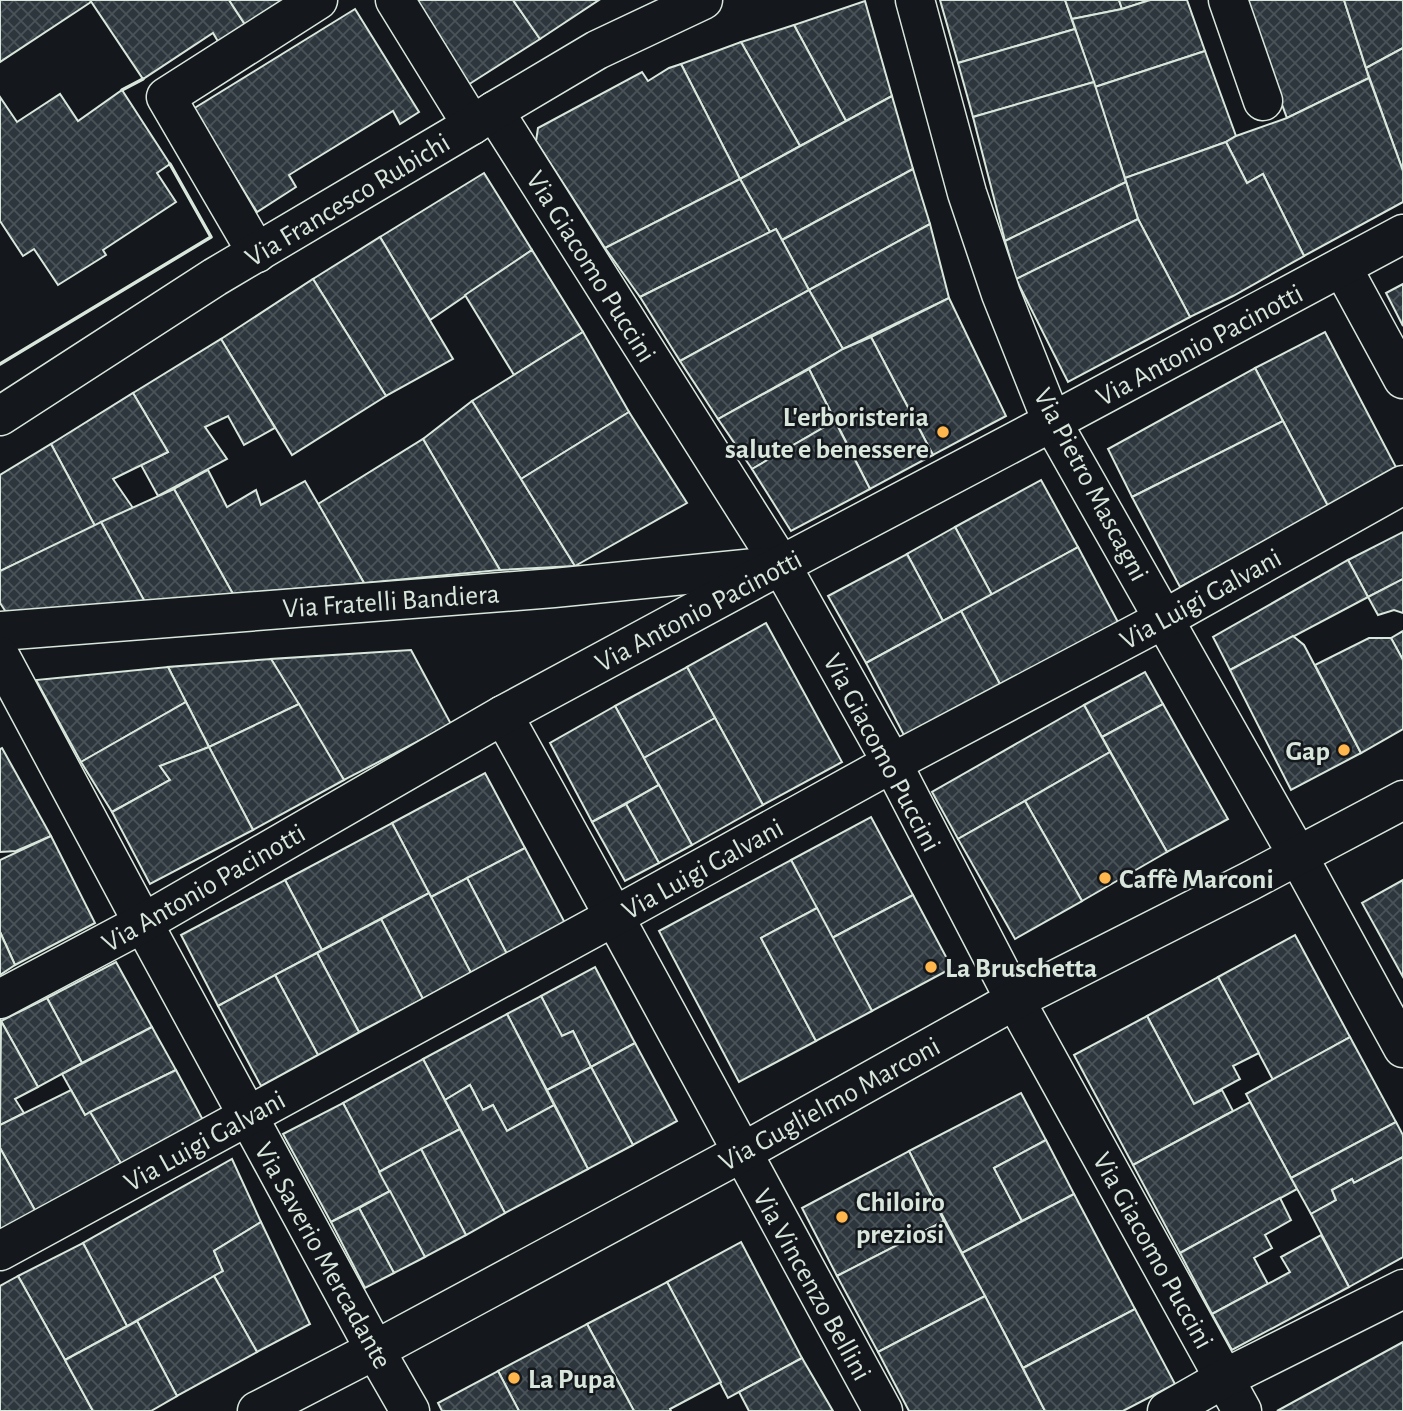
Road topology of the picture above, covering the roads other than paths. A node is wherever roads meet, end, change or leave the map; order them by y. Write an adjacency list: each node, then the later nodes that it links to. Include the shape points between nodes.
1 (318, 0): 9 (street, via 166,97)
2 (395, 0): 7 (street, Via Giacomo Puccini)
3 (703, 0): 7 (street, Via Francesco Rubichi, via 597,50)
4 (915, 0): 13 (street, Via Pietro Mascagni, via 967,193)
5 (1228, 0): 6 (street)
6 (1263, 101)
7 (483, 118): 9 (street, Via Francesco Rubichi); 15 (street, Via Giacomo Puccini)
8 (1403, 234): 10 (street, Via Antonio Pacinotti)
9 (257, 253): 12 (street, Via Francesco Rubichi)
10 (1342, 267): 11 (street); 13 (street, Via Antonio Pacinotti)
11 (1403, 379)
12 (0, 416)
13 (1052, 422): 15 (street, Via Antonio Pacinotti); 16 (street, Via Pietro Mascagni)
14 (1403, 485): 16 (street, Via Luigi Galvani)
15 (781, 565): 17 (street, Via Fratelli Bandiera, via 554,588); 19 (street, Via Antonio Pacinotti); 20 (street, Via Giacomo Puccini)
16 (1164, 619): 20 (street, Via Luigi Galvani); 22 (street, Via Pietro Mascagni)
17 (0, 631)
18 (0, 656): 24 (street, Via Saverio Mercadante)
19 (503, 715): 23 (street, Via Vincenzo Bellini); 24 (street, Via Antonio Pacinotti)
20 (892, 763): 23 (street, Via Luigi Galvani); 26 (street, Via Giacomo Puccini)
21 (1403, 800): 22 (street, Via Guglielmo Marconi)
22 (1298, 856): 26 (street, Via Guglielmo Marconi); 27 (street, Via Pietro Mascagni)
23 (615, 916): 28 (street, Via Luigi Galvani); 29 (street, Via Vincenzo Bellini)
24 (143, 923): 25 (street, Via Antonio Pacinotti); 28 (street, Via Saverio Mercadante)
25 (0, 999)
26 (1015, 1000): 29 (street, Via Guglielmo Marconi); 33 (street, Via Giacomo Puccini)
27 (1403, 1048)
28 (248, 1115): 30 (street, Via Luigi Galvani); 32 (street, Via Saverio Mercadante)
29 (741, 1153): 32 (street, Via Guglielmo Marconi); 36 (street, Via Vincenzo Bellini)
30 (0, 1251)
31 (1403, 1289): 33 (street)
32 (375, 1350): 34 (street, Via Guglielmo Marconi); 35 (street, Via Saverio Mercadante)
33 (1225, 1378): 37 (street); 38 (street, Via Giacomo Puccini)
34 (257, 1411)
35 (410, 1411)
36 (883, 1411)
37 (1167, 1411)
38 (1242, 1411)

